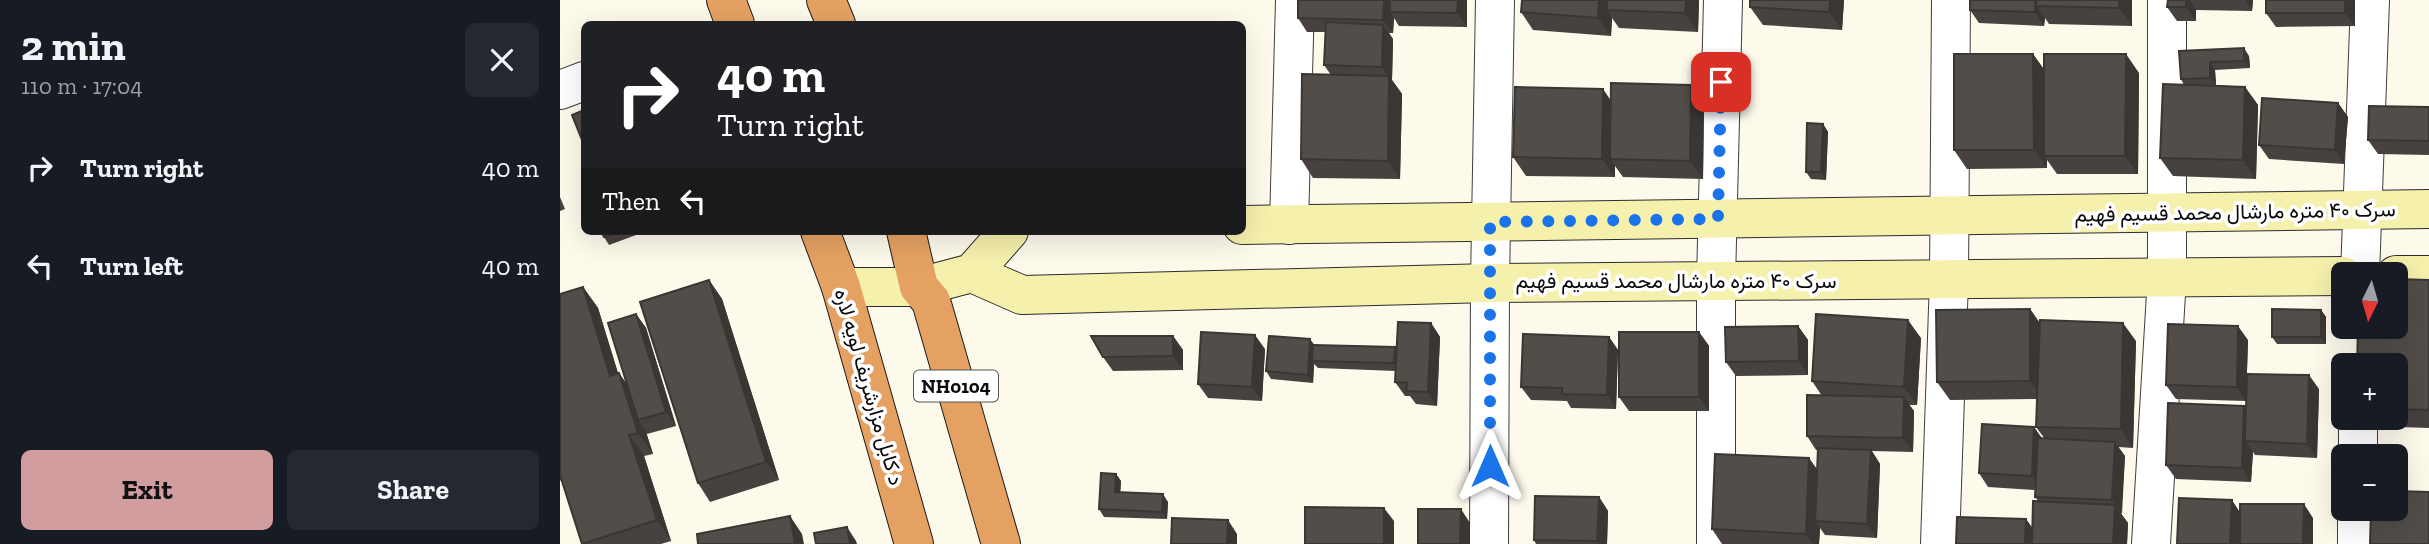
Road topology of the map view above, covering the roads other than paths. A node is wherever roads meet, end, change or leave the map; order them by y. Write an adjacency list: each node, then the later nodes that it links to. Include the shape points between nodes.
1 (826, 0): 8 (highway)
2 (1295, 0): 18 (street)
3 (1495, 0): 16 (street)
4 (1723, 0): 15 (street)
5 (1951, 0): 14 (street)
6 (2167, 0): 13 (street)
7 (2370, 0): 12 (street)
8 (835, 21)
9 (581, 81): 10 (street)
10 (560, 90)
11 (2429, 209): 12 (street, سرک ۴۰ متره مارشال محمد قسیم فهیم)
12 (2362, 210): 13 (street, سرک ۴۰ متره مارشال محمد قسیم فهیم); 22 (street)
13 (2167, 213): 14 (street, سرک ۴۰ متره مارشال محمد قسیم فهیم); 27 (street)
14 (1949, 216): 15 (street, سرک ۴۰ متره مارشال محمد قسیم فهیم); 28 (street)
15 (1718, 219): 16 (street, سرک ۴۰ متره مارشال محمد قسیم فهیم); 29 (street)
16 (1490, 222): 18 (street, سرک ۴۰ متره مارشال محمد قسیم فهیم); 30 (street)
17 (1246, 225): 18 (street, سرک ۴۰ متره مارشال محمد قسیم فهیم)
18 (1289, 225)
19 (822, 235): 31 (highway, د کابل مزارشریف لویه لاره)
20 (907, 235): 32 (highway, NH0104)
21 (1005, 235): 23 (street)
22 (2360, 262)
23 (972, 273): 30 (street, سرک ۴۰ متره مارشال محمد قسیم فهیم, via 1022,295); 32 (street)
24 (2408, 275): 25 (street)
25 (2429, 275)
26 (2331, 276): 27 (street, سرک ۴۰ متره مارشال محمد قسیم فهیم)
27 (2167, 277): 28 (street, سرک ۴۰ متره مارشال محمد قسیم فهیم); 39 (street)
28 (1949, 279): 29 (street, سرک ۴۰ متره مارشال محمد قسیم فهیم); 38 (street)
29 (1716, 281): 30 (street, سرک ۴۰ متره مارشال محمد قسیم فهیم); 37 (street)
30 (1490, 283): 36 (street)
31 (841, 287): 32 (street); 34 (highway, د کابل مزارشریف لویه لاره)
32 (919, 287): 35 (highway, NH0104, via 931,301)
33 (2357, 521): 40 (street)
34 (914, 544)
35 (1001, 544)
36 (1489, 544)
37 (1716, 544)
38 (1940, 544)
39 (2151, 544)
40 (2357, 544)

